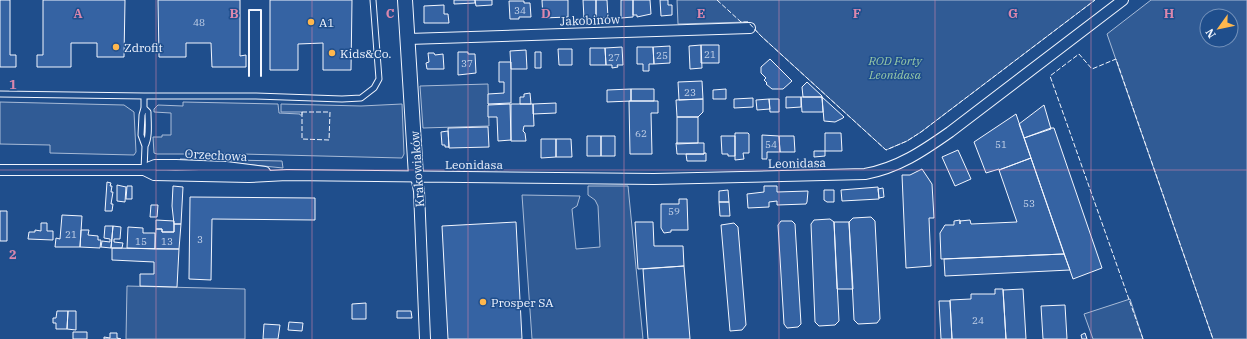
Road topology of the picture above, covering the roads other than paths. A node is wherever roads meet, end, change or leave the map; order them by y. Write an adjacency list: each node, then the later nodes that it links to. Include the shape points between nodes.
1 (373, 0): 7 (lane, via 379,78 374,88 361,98)
2 (405, 0): 5 (street, Krakowiaków)
3 (1123, 0): 10 (street, Leonidasa, via 921,153 874,172 854,175 654,179)
4 (750, 28): 5 (street, Jakobinów)
5 (408, 39): 10 (street, Krakowiaków)
6 (0, 94): 7 (lane)
7 (144, 96): 9 (lane)
8 (0, 170): 9 (street, Orzechowa)
9 (144, 170): 10 (street, Orzechowa, via 155,165 218,166 287,175)
10 (416, 176): 11 (street, Krakowiaków, via 419,191)
11 (425, 339)

